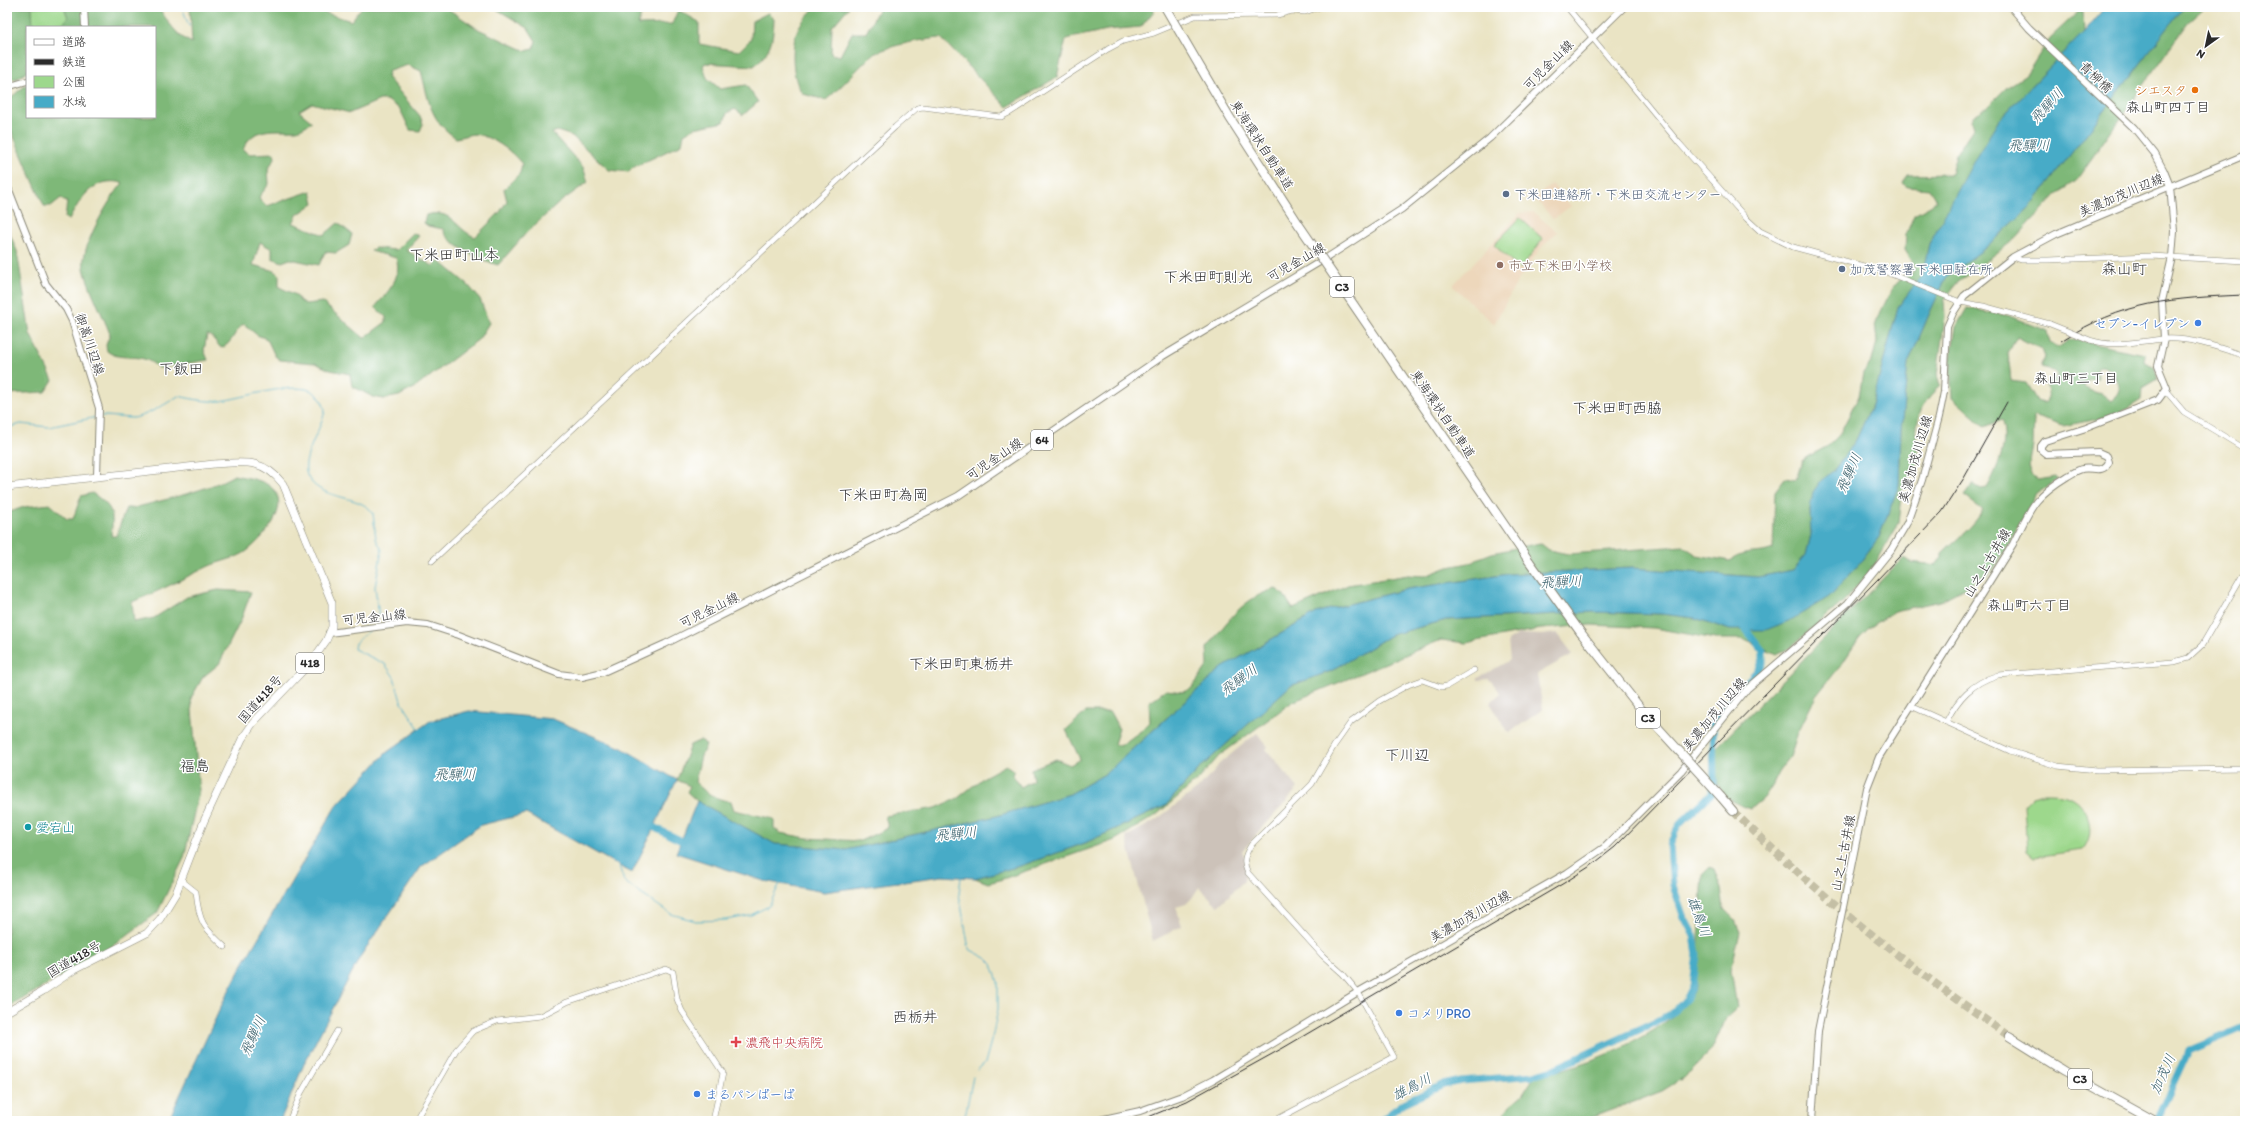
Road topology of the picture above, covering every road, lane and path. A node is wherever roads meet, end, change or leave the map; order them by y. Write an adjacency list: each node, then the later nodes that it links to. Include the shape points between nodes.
1 (84, 7): 7 (main road)
2 (1165, 7): 31 (highway, 東海環状自動車道 / C3, bridge, via 1219,100 1299,225 1527,558 1641,709)
3 (1320, 7): 24 (street, via 1305,12 1292,11 1277,15 1195,16 1113,46 1001,117 917,108)
4 (1567, 7): 8 (street)
5 (1624, 7): 8 (main road, 可児金山線 / 64)
6 (2011, 7): 13 (main road, 青柳橋, via 2123,118 2154,154)
7 (85, 26)
8 (1591, 38): 17 (street, via 1679,143 1760,231 1793,247 1886,272); 26 (main road, 可児金山線 / 64, via 1490,138 1402,209 1328,257 1163,356 958,496 665,644 603,672 582,677 559,674 442,629 407,623)
9 (26, 81): 10 (main road)
10 (7, 87)
11 (2245, 155): 13 (main road, 美濃加茂川辺線)
12 (7, 185): 22 (main road, 御嵩川辺線, via 46,284 72,321 97,398 100,427)
13 (2170, 186): 14 (main road, 美濃加茂川辺線, via 2056,234); 15 (main road, via 2174,231)
14 (2014, 257): 15 (street, via 2021,260 2048,260); 17 (main road, 美濃加茂川辺線, via 1968,292)
15 (2172, 257): 16 (street); 18 (main road, via 2162,301)
16 (2245, 261)
17 (1960, 302): 18 (street, bridge, via 2050,324 2090,340 2128,343); 34 (main road, 美濃加茂川辺線, via 1947,328 1944,392 1939,417 1907,523 1891,550 1857,595 1747,689 1681,772 1605,847 1536,891)
18 (2164, 339): 19 (street, via 2193,342); 20 (main road, via 2158,366 2167,384)
19 (2245, 356)
20 (2166, 391): 21 (street, via 2184,412); 28 (main road, 山之上古井線, via 2158,400 2045,441 2041,450 2046,454 2098,452 2107,456 2109,462 2107,466 2098,470 2083,468 2075,472 2045,492 2031,507 2013,544)
21 (2245, 450)
22 (97, 476): 23 (highway, 国道418号 / 418); 26 (highway, 国道418号 / 418, via 245,462 253,462 268,469 283,484 332,603 332,627)
23 (7, 487)
24 (432, 561)
25 (2245, 571): 29 (street, via 2202,645 2188,658 2174,662 1998,675 1981,681 1968,690 1953,708)
26 (329, 633): 32 (highway, 国道418号 / 418, via 320,652 253,723 242,739 204,821)
27 (1474, 670): 34 (street, via 1447,686 1441,687 1422,680 1408,684 1362,713 1345,728 1312,784 1246,854 1245,866 1248,873)
28 (1910, 706): 29 (street); 44 (main road, 山之上古井線, via 1879,757 1867,788 1818,1031)
29 (1946, 722): 30 (street, via 2010,751 2057,766 2112,770)
30 (2245, 768)
31 (1733, 811)
32 (181, 880): 33 (street, via 196,892 200,917 208,932); 35 (highway, 国道418号 / 418, via 168,909 147,933 74,970)
33 (225, 947)
34 (1358, 992): 42 (main road, 美濃加茂川辺線, via 1182,1096 1140,1111); 43 (street, via 1394,1057)
35 (7, 1012)
36 (337, 1031): 39 (street, via 301,1093)
37 (2009, 1036): 38 (highway, C3, via 2065,1071)
38 (2153, 1120)
39 (289, 1121)
40 (415, 1121): 41 (street, via 456,1050 473,1031 497,1021 540,1016 567,1002 666,969 673,972 677,1000 682,1011 723,1073)
41 (713, 1121)
42 (1096, 1121)
43 (1274, 1121)
44 (1812, 1121)

